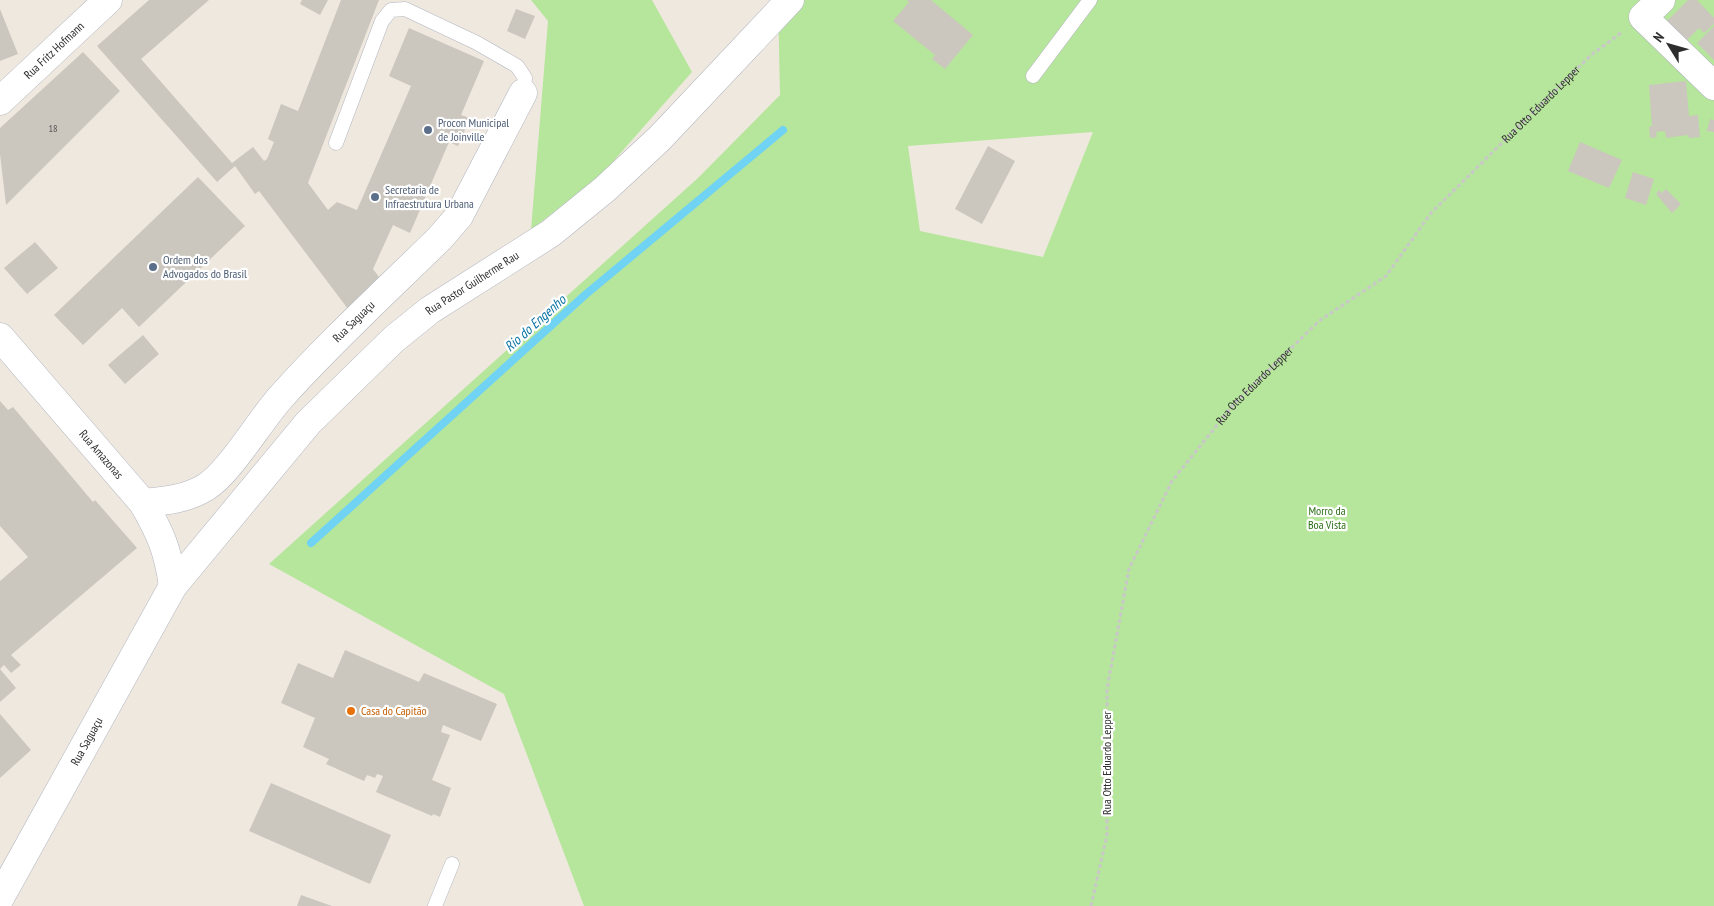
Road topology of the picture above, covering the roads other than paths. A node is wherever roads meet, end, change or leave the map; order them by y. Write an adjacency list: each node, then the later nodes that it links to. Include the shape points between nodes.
1 (108, 0): 8 (street, Rua Fritz Hofmann)
2 (790, 0): 12 (street, Rua Pastor Guilherme Rau, via 660,138 605,189 551,233 430,310)
3 (1090, 0): 5 (lane)
4 (1652, 8): 6 (street)
5 (1033, 76)
6 (1714, 86)
7 (523, 93): 9 (lane, via 525,78 517,66 405,9 391,10 382,21); 11 (street, Rua Saguaçu, via 459,216)
8 (0, 101)
9 (336, 143)
10 (0, 337): 16 (street, Rua Amazonas)
11 (337, 340): 12 (street, via 361,346); 13 (street, via 346,363); 14 (street, Rua Saguaçu, via 280,397)
12 (386, 346): 13 (street, Rua Pastor Guilherme Rau)
13 (345, 386): 15 (street, Rua Pastor Guilherme Rau)
14 (224, 469): 15 (street); 16 (street, Rua Saguaçu, via 207,487 189,496)
15 (252, 488): 17 (street, Rua Pastor Guilherme Rau)
16 (144, 503): 17 (street, Rua Amazonas, via 169,556)
17 (173, 586): 19 (street, Rua Saguaçu)
18 (452, 864): 20 (lane)
19 (0, 898)
20 (435, 906)

